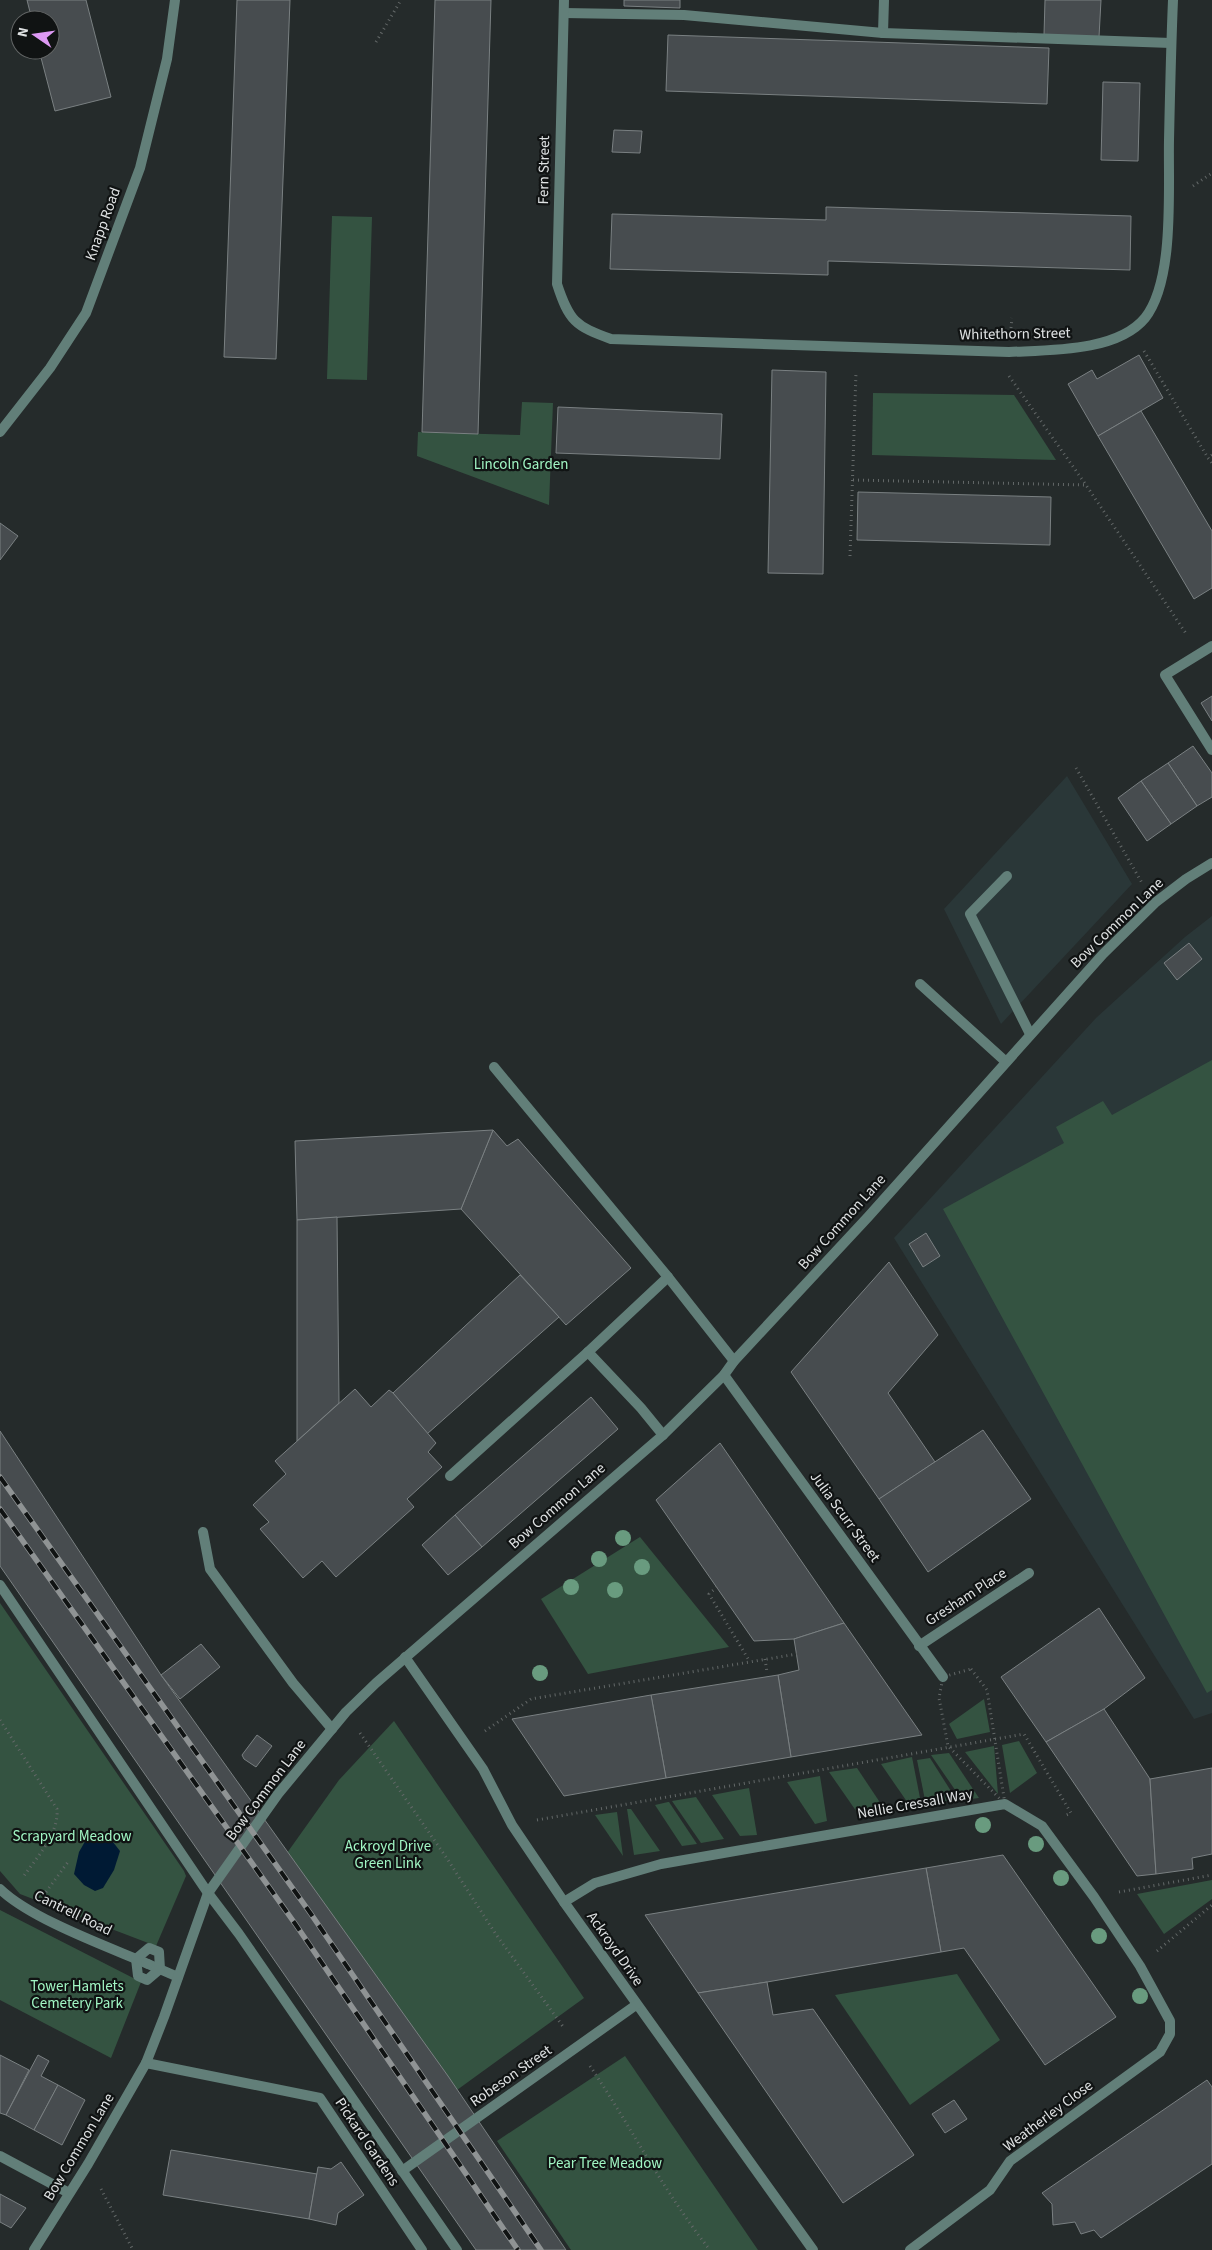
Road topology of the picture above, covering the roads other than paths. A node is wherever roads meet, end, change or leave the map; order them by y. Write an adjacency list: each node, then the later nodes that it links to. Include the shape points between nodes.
1 (175, 0): 9 (street, Knapp Road, via 166,59 140,168 86,313 50,368)
2 (564, 0): 5 (street, Fern Street)
3 (884, 0): 6 (street)
4 (1173, 0): 7 (street, Whitethorn Street)
5 (564, 13): 6 (street, via 684,15); 8 (street, Fern Street, via 557,284 564,306 574,321)
6 (883, 33): 7 (street)
7 (1171, 43): 8 (street, Whitethorn Street, via 1166,253 1157,297 1144,318 1117,338 1073,349 1009,352 611,339)
8 (587, 330)
9 (0, 432)
10 (1212, 646): 11 (street, via 1165,675)
11 (1212, 750)
12 (1212, 863): 15 (street, Bow Common Lane, via 1156,902)
13 (1007, 876): 15 (street, via 970,914)
14 (920, 984): 16 (street)
15 (1030, 1034): 16 (street, Bow Common Lane)
16 (1005, 1061): 20 (street, Bow Common Lane, via 868,1217)
17 (494, 1067): 18 (street)
18 (668, 1277): 19 (street); 20 (street)
19 (588, 1352): 22 (street, via 642,1408); 23 (street)
20 (734, 1361): 21 (street, Bow Common Lane)
21 (724, 1375): 22 (street, Bow Common Lane); 27 (street, Julia Scurr Street)
22 (663, 1435): 28 (street, Bow Common Lane)
23 (450, 1476)
24 (203, 1532): 30 (street, via 210,1569 293,1683)
25 (1029, 1573): 27 (street, Gresham Place)
26 (0, 1585): 32 (street)
27 (919, 1646): 29 (street, Julia Scurr Street)
28 (405, 1658): 30 (street, Bow Common Lane); 33 (street, Ackroyd Drive, via 483,1769 512,1825)
29 (943, 1677)
30 (332, 1729): 32 (street, Bow Common Lane, via 278,1794)
31 (0, 1889): 34 (street, Cantrell Road, via 9,1898 56,1924)
32 (208, 1893): 36 (street, Bow Common Lane); 41 (street)
33 (564, 1902): 37 (street, Ackroyd Drive); 38 (street, Nellie Cressall Way, via 595,1884 661,1864 1005,1804 1042,1826 1140,1966)
34 (136, 1959): 35 (street, Cantrell Road); 35 (street, via 138,1976 147,1980); 35 (street, via 149,1948 159,1952)
35 (160, 1969): 36 (street, Cantrell Road)
36 (178, 1977): 39 (street, Bow Common Lane)
37 (636, 2005): 41 (street, Robeson Street); 46 (street, Ackroyd Drive)
38 (1170, 2020): 47 (street, Weatherley Close, via 1170,2034 1160,2052 1010,2161 990,2190)
39 (146, 2063): 42 (street, Bow Common Lane); 44 (street, Pickard Gardens, via 320,2098)
40 (0, 2156): 42 (street)
41 (402, 2171): 45 (street)
42 (69, 2193): 43 (street, Bow Common Lane)
43 (34, 2250)
44 (422, 2250)
45 (457, 2250)
46 (813, 2250)
47 (910, 2250)

